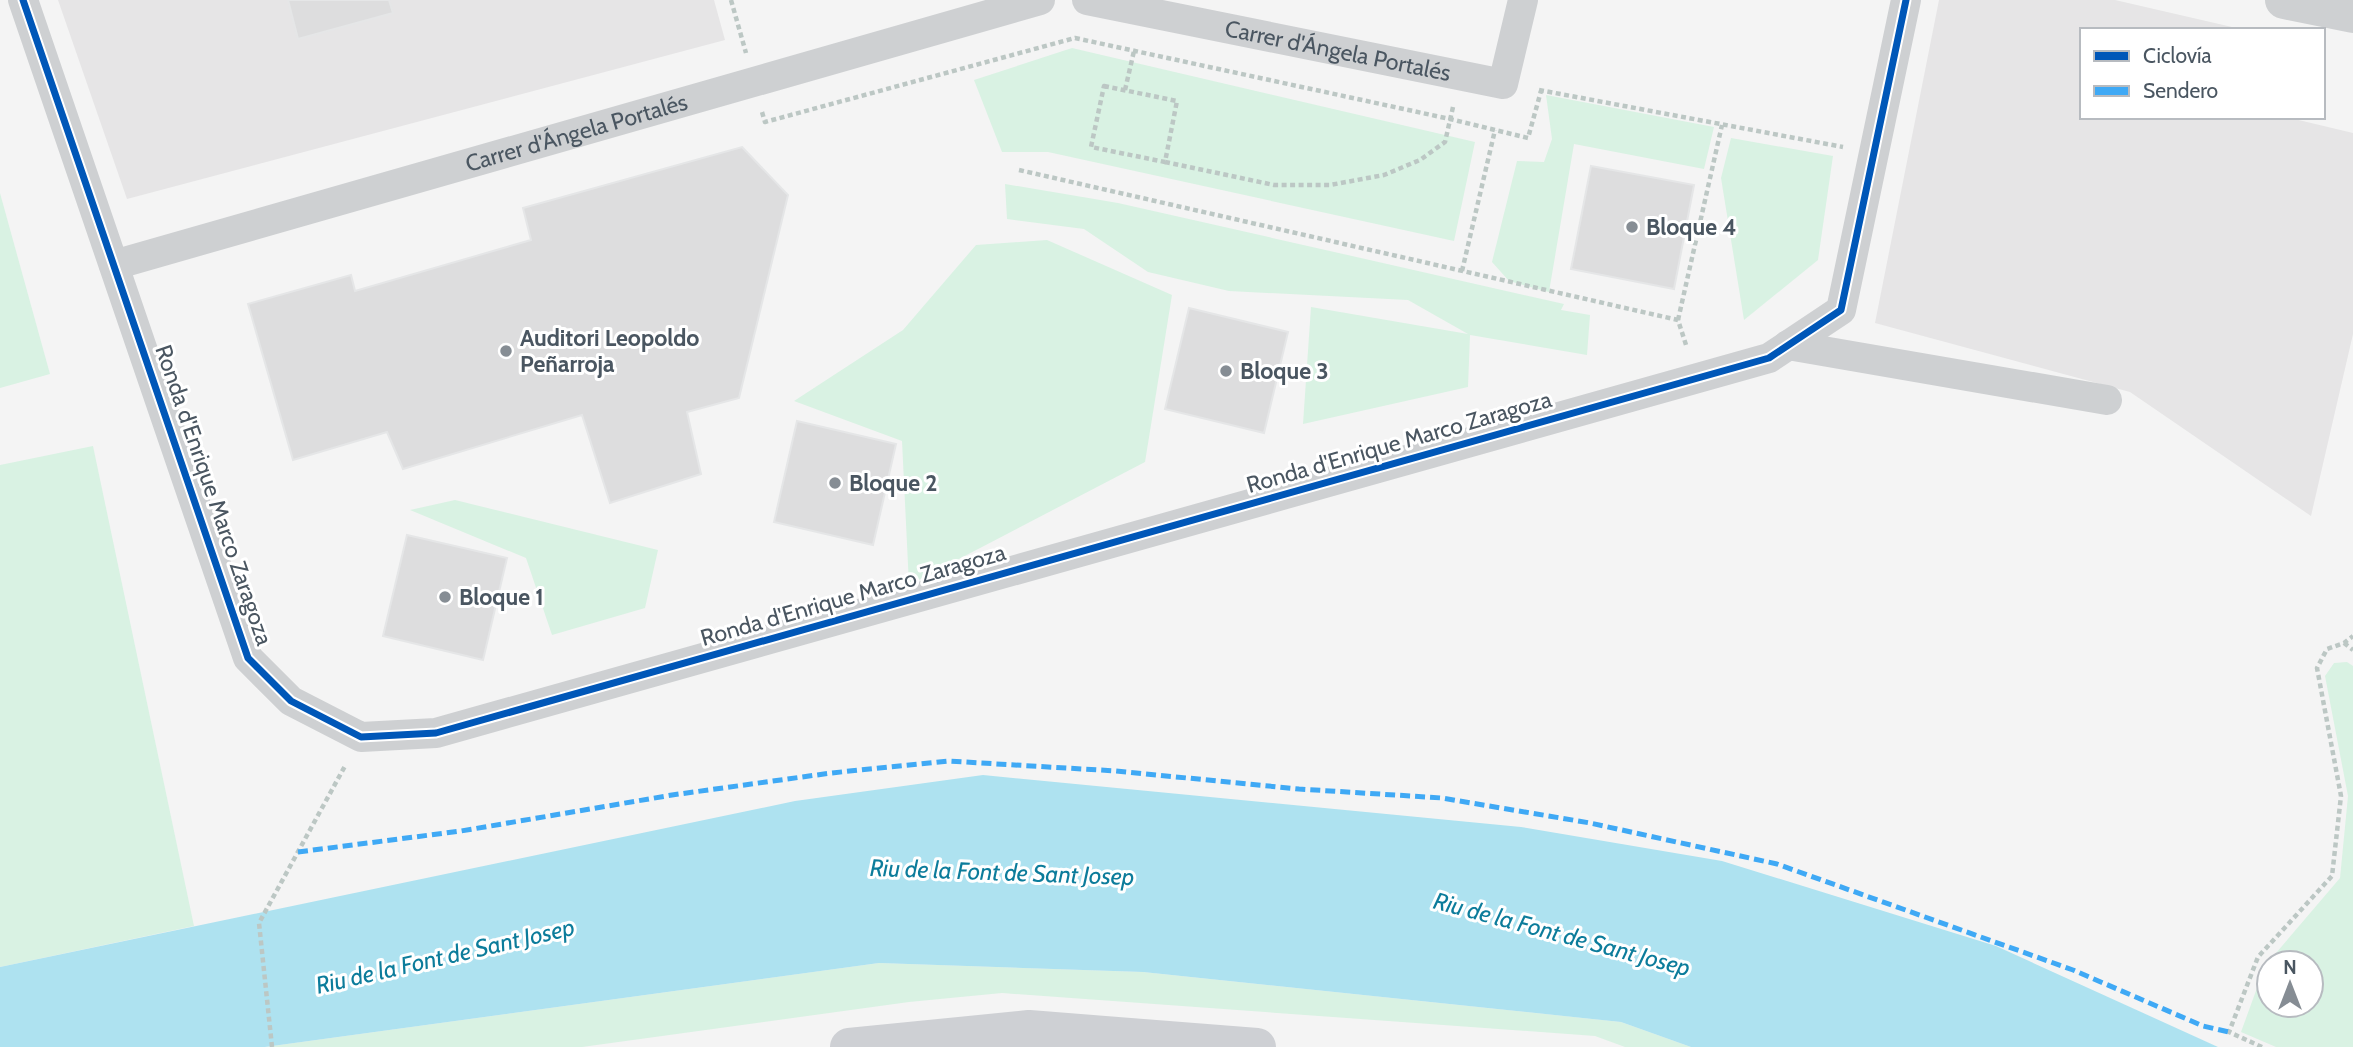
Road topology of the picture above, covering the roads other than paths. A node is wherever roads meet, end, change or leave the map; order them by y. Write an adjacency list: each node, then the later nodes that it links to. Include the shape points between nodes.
1 (23, 0): 8 (street, Ronda d'Enrique Marco Zaragoza)
2 (1040, 0): 8 (street, Carrer d'Ángela Portalés)
3 (1087, 0): 4 (street, Carrer d'Ángela Portalés, via 1503,84)
4 (1523, 0)
5 (1906, 0): 9 (street, Ronda d'Enrique Marco Zaragoza, via 1841,310)
6 (2284, 0): 7 (street)
7 (2353, 14)
8 (114, 265): 9 (street, Ronda d'Enrique Marco Zaragoza, via 248,658 291,701 361,737 436,733 1769,358)
9 (1788, 345): 10 (street)
10 (2107, 400)
11 (849, 1047): 12 (main road, via 1028,1029)
12 (1257, 1047)

